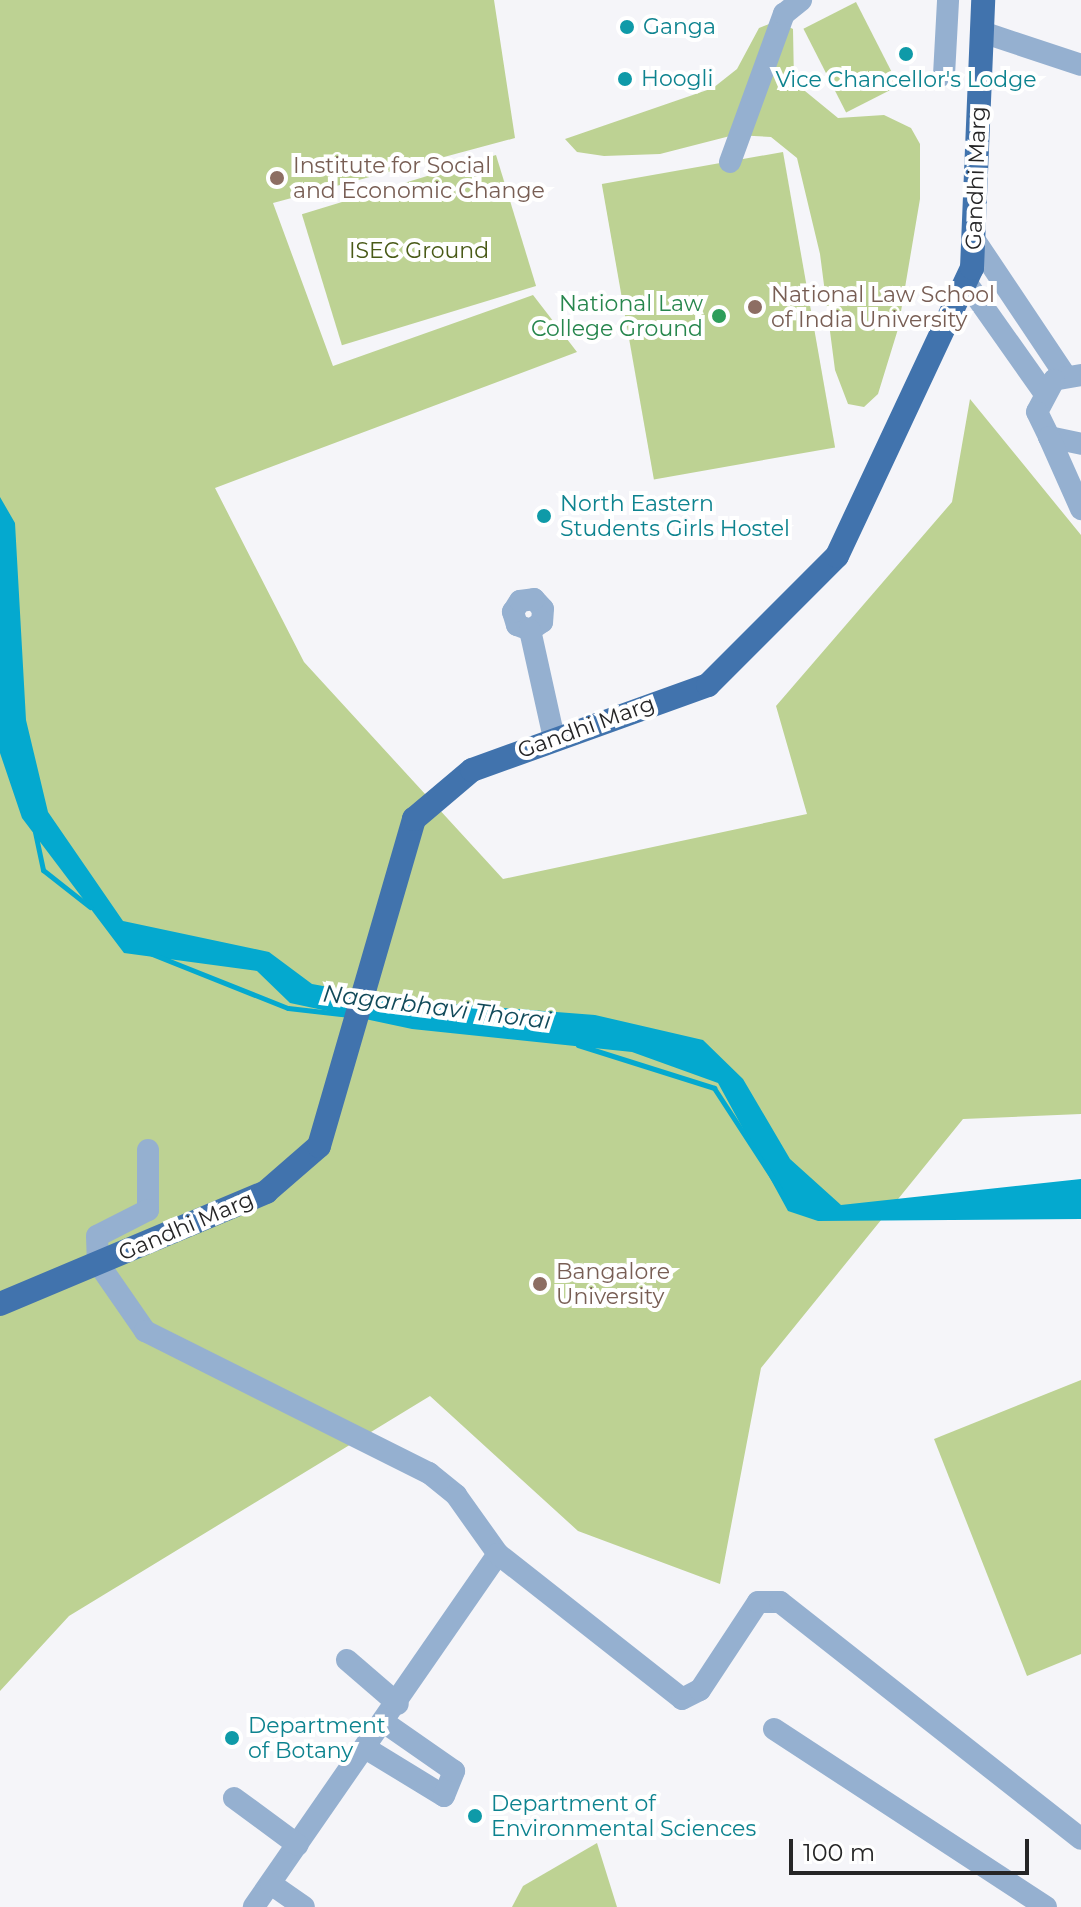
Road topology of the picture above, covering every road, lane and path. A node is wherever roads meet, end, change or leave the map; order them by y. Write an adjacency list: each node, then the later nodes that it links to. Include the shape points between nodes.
1 (801, 0): 7 (lane, via 784,14)
2 (948, 0): 6 (lane)
3 (983, 0): 4 (main road, Gandhi Marg)
4 (982, 32): 5 (lane); 8 (main road, Gandhi Marg)
5 (1081, 65)
6 (944, 75)
7 (730, 162)
8 (974, 239): 9 (main road, Gandhi Marg); 10 (lane)
9 (966, 282): 11 (lane); 16 (main road, Gandhi Marg, via 837,556 708,685)
10 (1073, 375): 11 (lane)
11 (1043, 391): 12 (lane, via 1037,412)
12 (1049, 437): 13 (lane); 14 (lane)
13 (1081, 444)
14 (1081, 509)
15 (530, 630): 16 (lane)
16 (554, 738): 18 (main road, Gandhi Marg, via 472,770 414,819 319,1146 266,1192)
17 (148, 1150): 18 (lane, via 153,1199 148,1210 97,1236)
18 (98, 1263): 19 (main road, Gandhi Marg); 20 (lane, via 145,1331 429,1473 456,1495)
19 (0, 1304)
20 (498, 1554): 22 (lane); 26 (lane, via 682,1699 700,1690 758,1602 780,1602)
21 (347, 1660): 22 (lane)
22 (392, 1713): 24 (lane); 24 (lane, via 454,1771 449,1788 436,1797)
23 (774, 1729): 31 (lane)
24 (367, 1749): 27 (lane)
25 (234, 1798): 27 (lane)
26 (1081, 1839)
27 (298, 1845): 28 (lane)
28 (271, 1884): 29 (lane); 30 (lane)
29 (254, 1907)
30 (304, 1907)
31 (1046, 1907)

